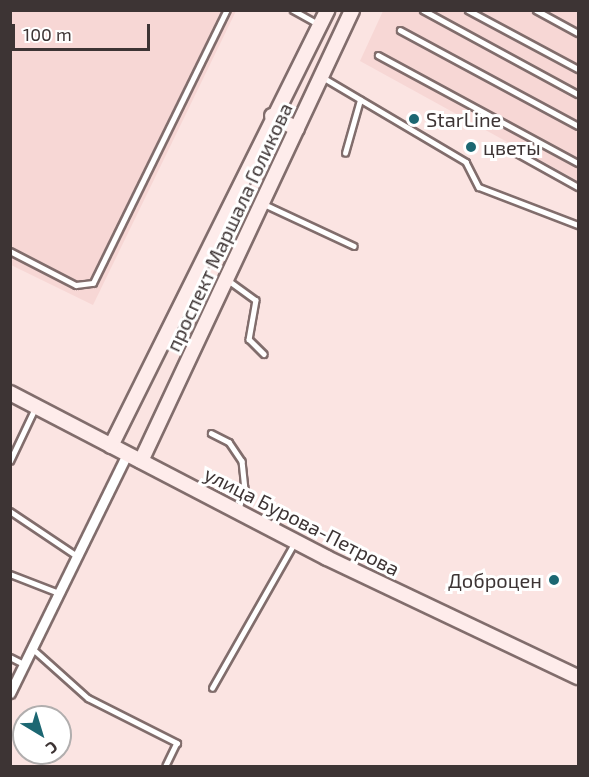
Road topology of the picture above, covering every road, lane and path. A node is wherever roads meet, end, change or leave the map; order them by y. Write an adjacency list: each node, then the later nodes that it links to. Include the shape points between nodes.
1 (227, 10): 26 (lane, via 93,283 76,285)
2 (293, 10): 8 (lane)
3 (327, 10): 8 (main road, проспект Маршала Голикова)
4 (352, 10): 13 (main road, проспект Маршала Голикова)
5 (423, 10): 14 (lane)
6 (468, 10): 12 (lane)
7 (536, 10): 10 (lane)
8 (320, 25): 16 (main road, проспект Маршала Голикова)
9 (400, 30): 17 (lane)
10 (579, 33)
11 (378, 55): 21 (lane)
12 (579, 69)
13 (323, 77): 15 (lane); 18 (main road, проспект Маршала Голикова)
14 (579, 94)
15 (360, 100): 19 (lane); 24 (lane, via 466,162 479,187)
16 (272, 116): 18 (main road); 32 (main road, проспект Маршала Голикова)
17 (579, 126)
18 (297, 129): 23 (main road, проспект Маршала Голикова)
19 (345, 153)
20 (517, 153): 22 (lane)
21 (579, 163)
22 (579, 187)
23 (261, 203): 25 (lane); 27 (main road, проспект Маршала Голикова)
24 (579, 225)
25 (354, 246)
26 (10, 251)
27 (226, 279): 28 (lane, via 256,300 249,339); 35 (main road, проспект Маршала Голикова)
28 (264, 354)
29 (10, 393): 30 (main road, улица Бурова-Петрова)
30 (35, 408): 32 (main road, улица Бурова-Петрова); 34 (lane)
31 (211, 433): 36 (lane, via 229,442 242,460 245,488)
32 (111, 446): 33 (main road, улица Бурова-Петрова)
33 (127, 454): 35 (main road, улица Бурова-Петрова); 39 (street)
34 (10, 461)
35 (141, 461): 36 (main road, улица Бурова-Петрова)
36 (239, 509): 38 (main road, улица Бурова-Петрова)
37 (10, 511): 39 (lane)
38 (296, 540): 45 (main road, улица Бурова-Петрова); 46 (lane)
39 (77, 556): 41 (street)
40 (10, 574): 41 (lane)
41 (59, 593): 42 (street)
42 (32, 648): 44 (street); 48 (lane, via 88,698 177,743)
43 (10, 657): 44 (lane)
44 (24, 664): 47 (street)
45 (579, 677)
46 (212, 688)
47 (10, 693)
48 (166, 766)

